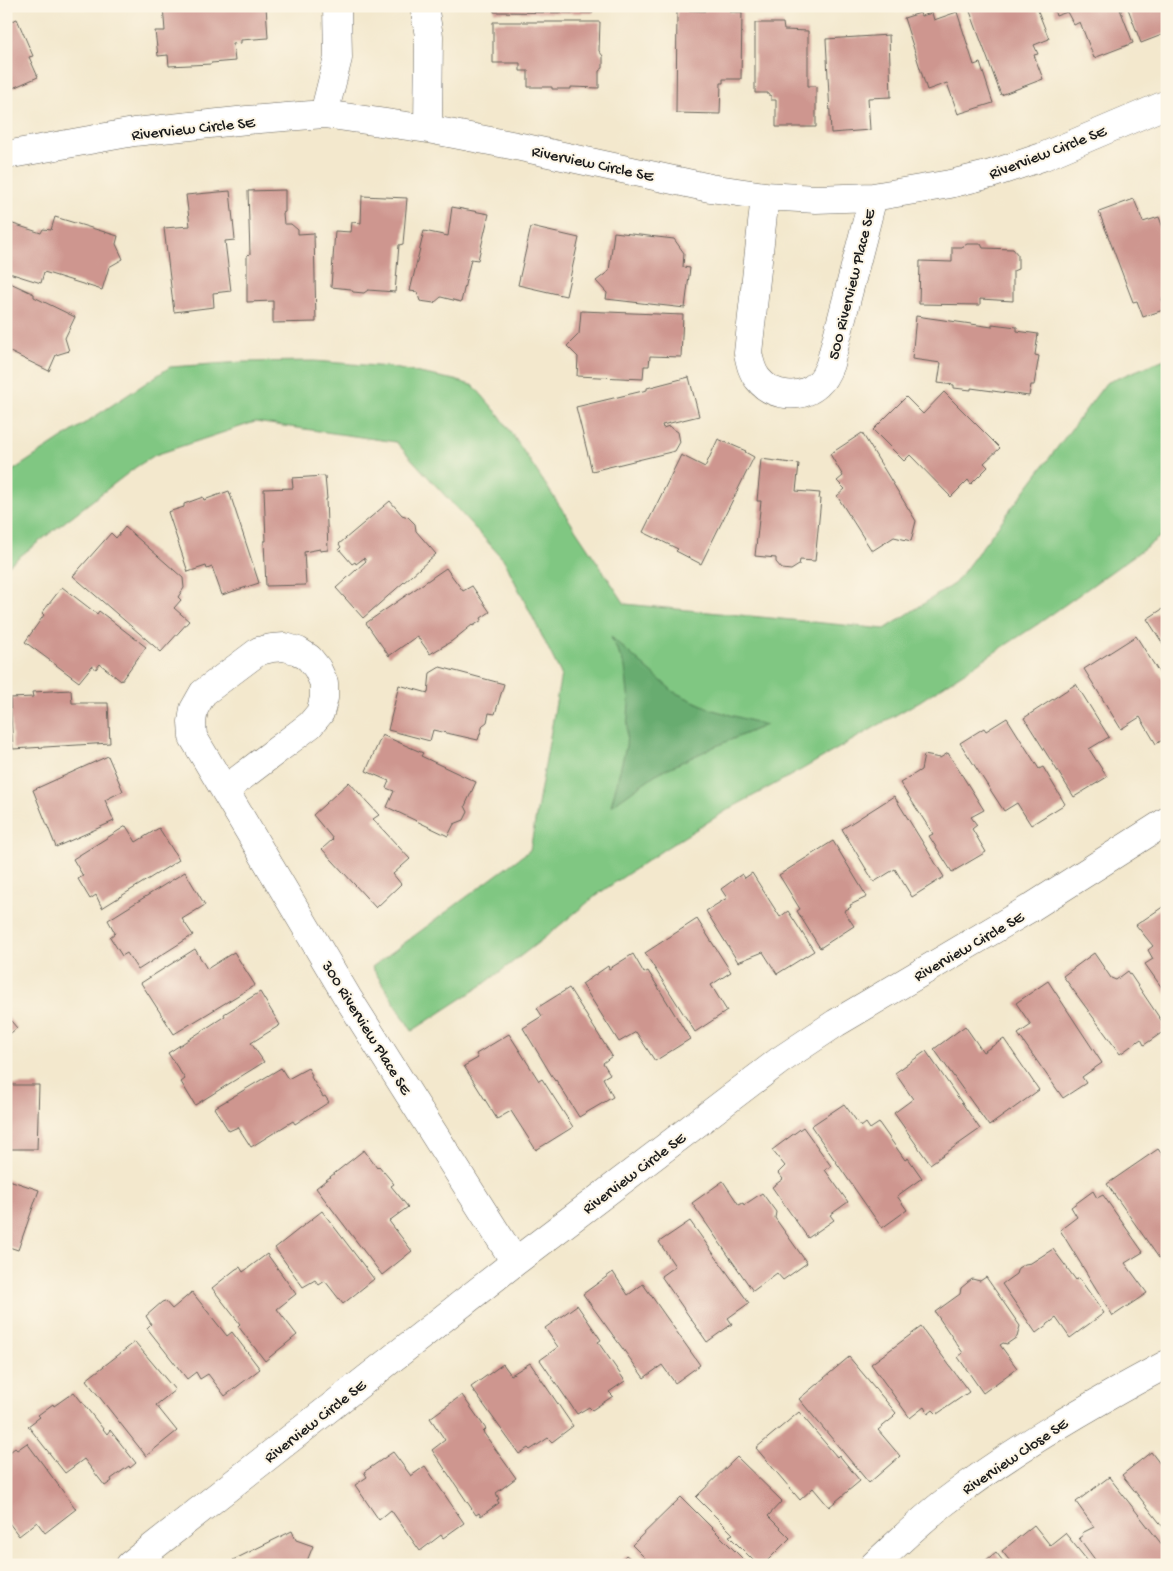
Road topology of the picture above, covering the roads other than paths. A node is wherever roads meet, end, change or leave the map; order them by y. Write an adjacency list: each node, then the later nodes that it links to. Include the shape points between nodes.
1 (337, 6): 4 (street, via 338,58)
2 (424, 6): 5 (street, via 429,36)
3 (1167, 104): 8 (street, Riverview Circle SE, via 1042,157 991,174)
4 (324, 114): 5 (street, Riverview Circle SE); 6 (street, Riverview Circle SE, via 134,132)
5 (428, 129): 7 (street, Riverview Circle SE, via 710,188)
6 (6, 156)
7 (765, 196): 8 (street, Riverview Circle SE, via 816,199); 8 (street, 500 Riverview Place SE, via 748,353 758,380 768,389 794,395 817,386 830,364)
8 (873, 197)
9 (226, 790): 9 (street, 300 Riverview Place SE, via 310,725 320,713 324,683 318,668 298,651 285,647 259,651 203,693 194,709 193,737); 11 (street, 300 Riverview Place SE, via 348,998)
10 (1167, 821): 11 (street, Riverview Circle SE, via 1032,907 811,1039)
11 (515, 1262): 13 (street, Riverview Circle SE)
12 (1167, 1364): 14 (street, Riverview Close SE, via 1095,1402 1002,1460 944,1503)
13 (130, 1565)
14 (874, 1565)

